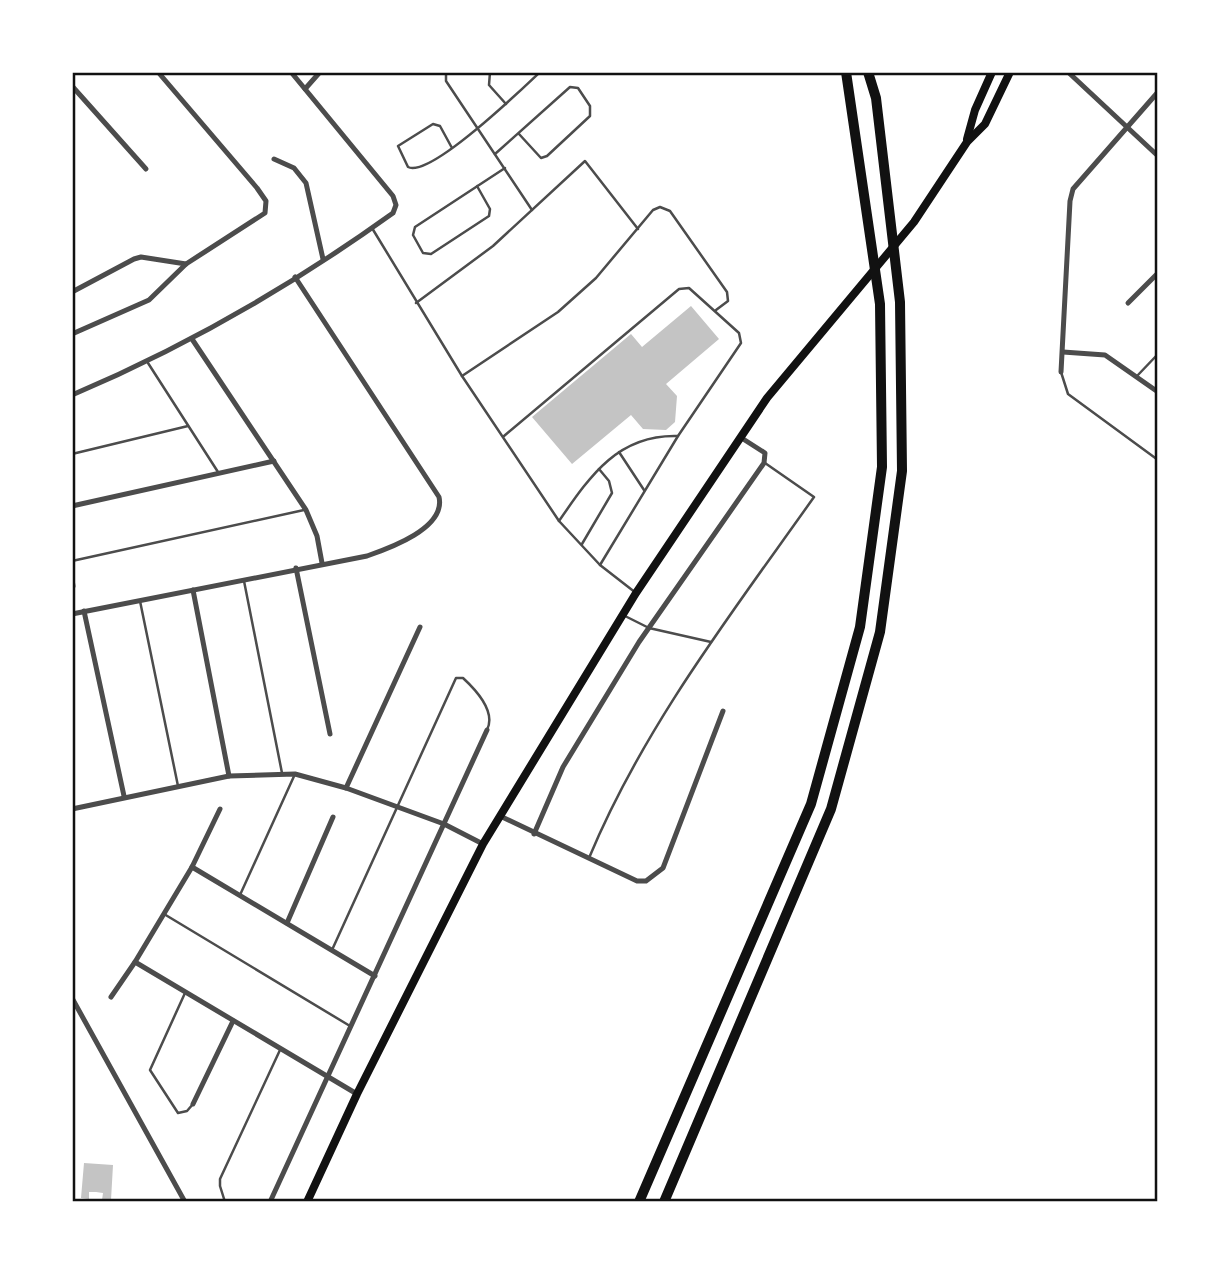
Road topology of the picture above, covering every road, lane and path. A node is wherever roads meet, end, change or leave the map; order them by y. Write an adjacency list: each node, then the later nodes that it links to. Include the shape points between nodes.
1 (158, 72): 31 (street, via 266,201 265,213)
2 (291, 72): 13 (street)
3 (320, 72): 13 (street)
4 (446, 72): 17 (lane, via 446,81)
5 (490, 72): 15 (lane, via 489,85)
6 (540, 72): 15 (lane)
7 (846, 72): 118 (highway, via 880,304 882,467 860,627 811,804)
8 (868, 72): 119 (highway, via 876,98 900,302 902,471 880,632 831,809)
9 (992, 72): 19 (main road)
10 (1010, 72): 19 (main road, via 985,124)
11 (1068, 72): 16 (street)
12 (72, 86): 25 (street)
13 (305, 89): 28 (street, via 393,196 393,213)
14 (1158, 92): 16 (street)
15 (506, 104): 17 (lane)
16 (1128, 126): 22 (street); 40 (street, via 1080,178 1070,201)
17 (478, 128): 20 (lane); 21 (lane)
18 (519, 134): 18 (lane, via 573,86 590,106 590,116 547,156 541,158); 21 (lane)
19 (967, 142): 51 (main road, via 914,222 796,360)
20 (452, 148): 20 (lane, via 413,170 398,146 433,124 440,126)
21 (495, 154): 24 (lane)
22 (1158, 156)
23 (274, 159): 30 (street, via 294,168 306,183)
24 (505, 168): 26 (lane); 27 (lane)
25 (146, 169)
26 (477, 186): 26 (lane, via 415,227 413,235 423,253 431,254 489,216 490,209)
27 (532, 210): 29 (lane, via 586,161); 35 (lane, via 493,246)
28 (372, 228): 30 (street); 35 (lane)
29 (638, 229): 37 (lane, via 653,210 670,211 727,292 728,301); 44 (lane, via 558,313)
30 (323, 259): 33 (street)
31 (186, 264): 34 (street, via 134,259); 38 (street, via 149,300)
32 (1158, 273): 36 (street)
33 (295, 277): 39 (street); 65 (street, via 441,506 437,516 400,544 367,556)
34 (72, 292)
35 (416, 303): 44 (lane)
36 (1128, 303)
37 (716, 310): 49 (lane, via 689,288 679,289); 50 (lane, via 739,333 741,344)
38 (72, 334)
39 (192, 339): 42 (street); 55 (street)
40 (1063, 352): 43 (street); 45 (street, via 1105,355)
41 (1158, 354): 45 (lane)
42 (148, 363): 47 (street); 48 (lane)
43 (1061, 372): 54 (lane, via 1068,394)
44 (462, 376): 49 (lane)
45 (1137, 376): 46 (street)
46 (1158, 391)
47 (72, 395)
48 (188, 426): 53 (lane); 58 (lane)
49 (504, 436): 62 (lane)
50 (678, 436): 52 (lane, via 645,437); 59 (lane)
51 (740, 437): 56 (street, via 765,453); 70 (main road)
52 (619, 452): 57 (lane); 59 (lane)
53 (72, 454)
54 (1158, 460)
55 (274, 461): 58 (street); 61 (street)
56 (764, 463): 76 (street); 77 (lane, via 814,497)
57 (599, 469): 62 (lane); 63 (lane, via 612,493)
58 (218, 472): 60 (street)
59 (645, 490): 66 (lane)
60 (72, 506)
61 (306, 510): 64 (lane); 65 (street)
62 (559, 521): 63 (lane)
63 (581, 545): 66 (lane)
64 (72, 561)
65 (322, 563): 67 (street)
66 (600, 565): 70 (lane)
67 (296, 568): 68 (street); 80 (street)
68 (243, 579): 69 (street); 81 (lane)
69 (193, 590): 71 (street); 83 (street)
70 (636, 593): 74 (main road)
71 (140, 601): 72 (street); 84 (lane)
72 (84, 611): 73 (street); 86 (street)
73 (72, 614)
74 (622, 614): 76 (lane); 90 (main road)
75 (420, 627): 85 (street)
76 (649, 628): 77 (lane); 93 (street, via 563,767)
77 (711, 642): 95 (lane, via 628,772)
78 (723, 711): 95 (street, via 663,868 646,881 637,881)
79 (487, 730): 87 (lane, via 491,720 486,708 471,685 456,678); 92 (street)
80 (330, 734)
81 (282, 773): 82 (street); 83 (street)
82 (295, 774): 85 (street); 97 (lane)
83 (229, 776): 84 (street)
84 (178, 786): 86 (street)
85 (346, 788): 87 (street)
86 (124, 796): 88 (street)
87 (396, 807): 92 (street); 100 (lane)
88 (72, 808)
89 (220, 809): 96 (street)
90 (500, 816): 93 (street); 94 (main road)
91 (332, 817): 99 (street)
92 (444, 824): 94 (street); 102 (street)
93 (534, 834): 95 (street)
94 (483, 844): 112 (main road)
95 (589, 858)
96 (192, 867): 97 (street); 98 (street)
97 (240, 895): 99 (street)
98 (164, 914): 101 (street); 109 (lane)
99 (287, 923): 100 (street)
100 (331, 950): 102 (street)
101 (135, 962): 103 (street); 104 (street)
102 (375, 976): 109 (street)
103 (185, 992): 108 (street); 113 (lane, via 149,1070 178,1113)
104 (111, 997)
105 (72, 998): 106 (street)
106 (80, 1016): 107 (street); 114 (street)
107 (72, 1020)
108 (233, 1020): 110 (street); 113 (street)
109 (351, 1027): 111 (street)
110 (280, 1050): 111 (street); 115 (lane, via 220,1179)
111 (328, 1076): 112 (street); 116 (street)
112 (357, 1094): 117 (main road)
113 (193, 1104)
114 (185, 1202)
115 (225, 1202)
116 (270, 1202)
117 (307, 1202)
118 (639, 1202)
119 (664, 1202)

